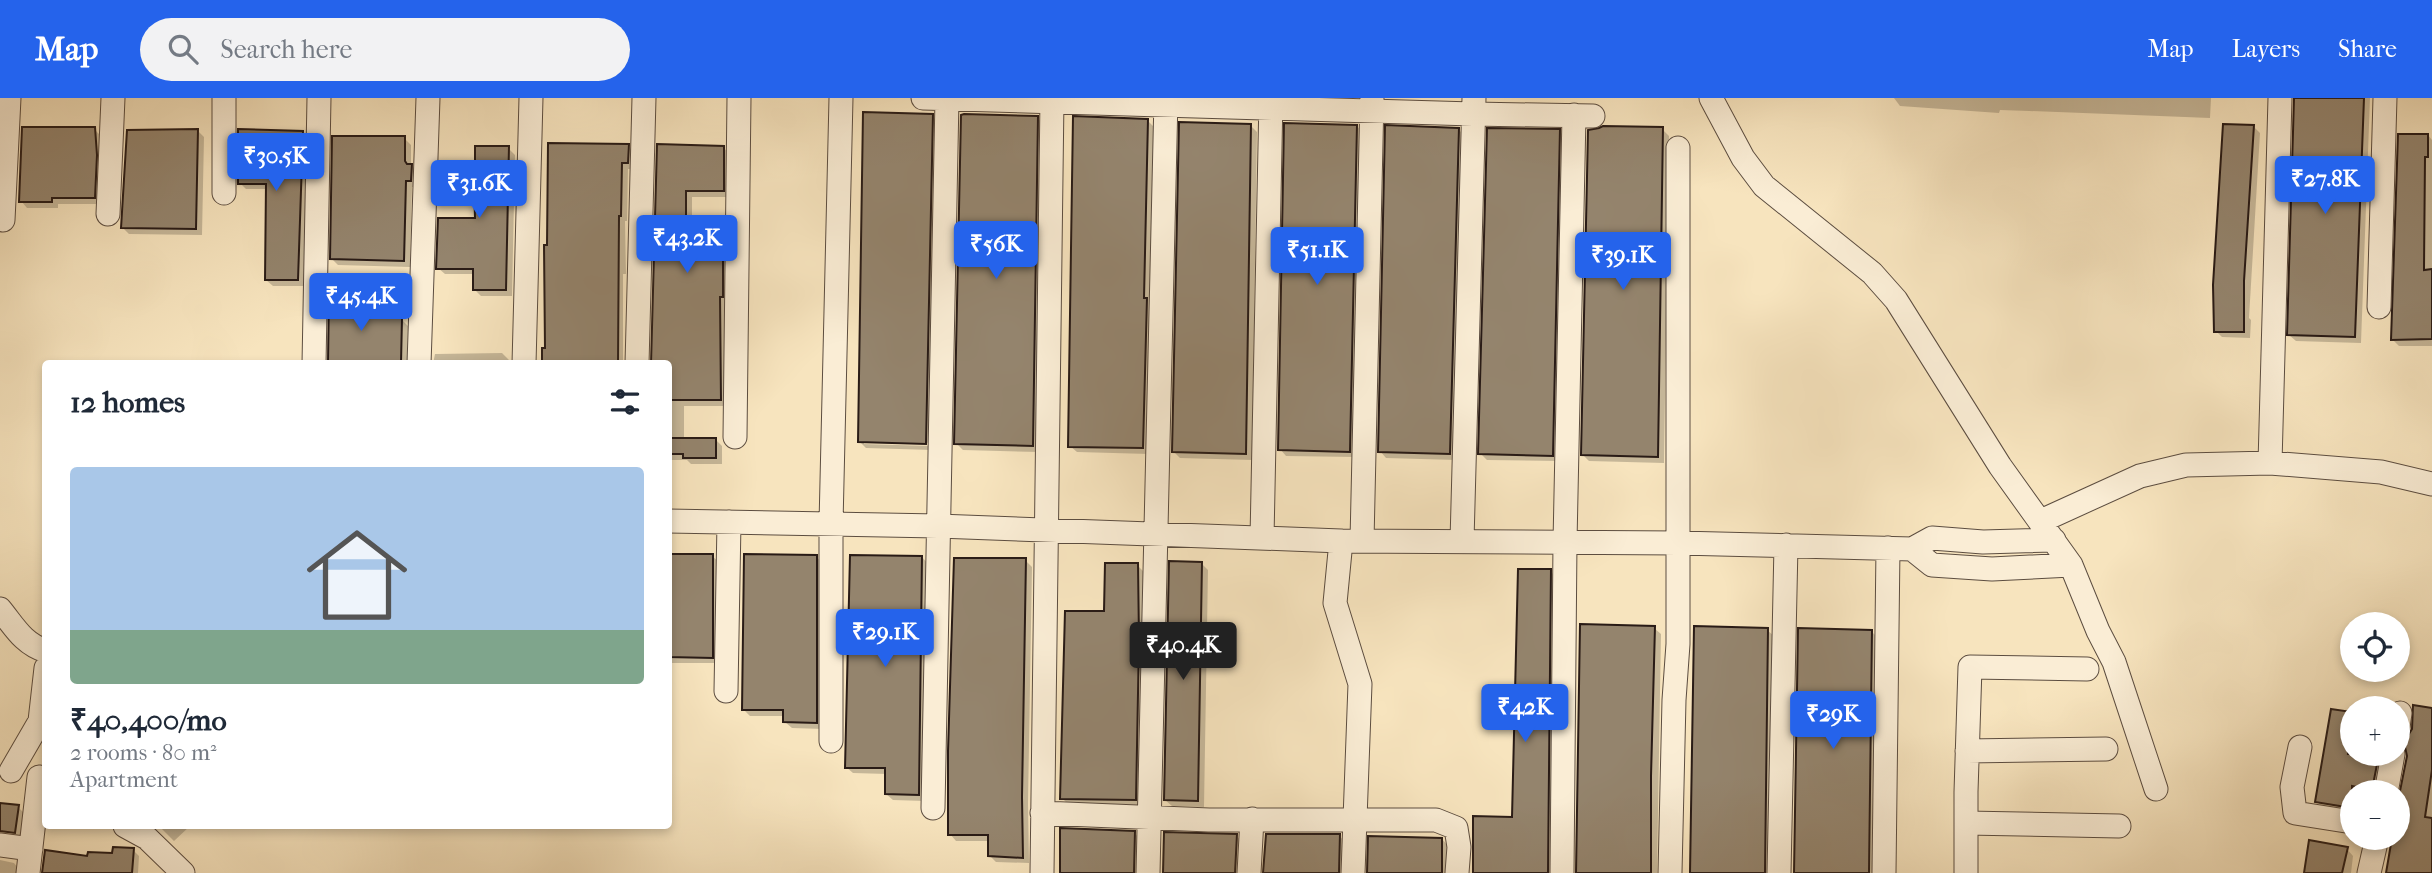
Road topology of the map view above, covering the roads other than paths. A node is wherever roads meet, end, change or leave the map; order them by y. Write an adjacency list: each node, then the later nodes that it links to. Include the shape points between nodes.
1 (9, 98): 23 (street)
2 (113, 98): 22 (street)
3 (224, 98): 21 (street)
4 (319, 98): 25 (street)
5 (428, 98): 26 (street)
6 (531, 98): 27 (street)
7 (644, 98): 28 (street)
8 (740, 98): 29 (street)
9 (842, 98): 34 (street)
10 (923, 98): 11 (street)
11 (947, 98): 15 (street); 35 (street)
12 (1711, 98): 36 (street, via 1743,159 1765,186 1872,273 1896,300 2000,466)
13 (2280, 98): 30 (street)
14 (2385, 98): 24 (street)
15 (1051, 100): 16 (street); 37 (street)
16 (1166, 101): 17 (street); 38 (street)
17 (1271, 103): 18 (street); 39 (street)
18 (1372, 104): 19 (street); 40 (street)
19 (1474, 106): 41 (street); 42 (street, via 1583,115)
20 (1678, 148): 43 (street)
21 (223, 193)
22 (108, 214)
23 (3, 220)
24 (2379, 307)
25 (314, 360)
26 (419, 360)
27 (524, 360)
28 (637, 360)
29 (735, 436)
30 (2270, 463): 31 (street, via 2381,472); 36 (street, via 2186,465 2140,476 2080,505)
31 (2432, 484)
32 (672, 521): 33 (street)
33 (729, 522): 34 (street); 51 (street)
34 (831, 524): 35 (street); 53 (street)
35 (938, 526): 37 (street); 60 (street)
36 (2048, 530): 46 (street, via 1983,542 1932,538); 47 (street)
37 (1046, 531): 38 (street); 61 (street)
38 (1154, 533): 39 (street); 62 (street)
39 (1262, 538): 40 (street)
40 (1352, 541): 41 (street); 65 (street, via 1335,603 1360,684)
41 (1462, 541): 42 (street)
42 (1565, 542): 43 (street); 79 (street)
43 (1679, 543): 44 (street); 80 (street)
44 (1786, 545): 45 (street); 81 (street)
45 (1888, 548): 46 (street); 82 (street)
46 (1912, 549): 47 (street, via 1932,565 1992,569)
47 (2071, 565): 59 (street, via 2114,662)
48 (0, 608): 49 (street, via 25,640)
49 (42, 650)
50 (2087, 669): 56 (street, via 1970,667)
51 (726, 691)
52 (42, 704): 57 (street, via 40,722)
53 (831, 741)
54 (2300, 747): 64 (street, via 2292,787 2295,813)
55 (2106, 749): 56 (street)
56 (1968, 751): 66 (street)
57 (5, 770): 58 (street)
58 (42, 779): 70 (street)
59 (2156, 789)
60 (933, 808)
61 (1042, 813): 62 (street); 74 (street)
62 (1151, 817): 63 (street); 75 (street)
63 (1252, 819): 65 (street); 76 (street)
64 (2340, 820)
65 (1356, 821): 77 (street); 78 (street, via 1447,823 1456,828)
66 (1966, 823): 67 (street); 83 (street)
67 (2119, 825)
68 (130, 829): 73 (street)
69 (0, 845): 70 (street)
70 (31, 849): 72 (street)
71 (2374, 850): 84 (street)
72 (28, 873)
73 (183, 873)
74 (1042, 873)
75 (1148, 873)
76 (1249, 873)
77 (1353, 873)
78 (1457, 873)
79 (1562, 873)
80 (1670, 873)
81 (1779, 873)
82 (1884, 873)
83 (1966, 873)
84 (2369, 873)

